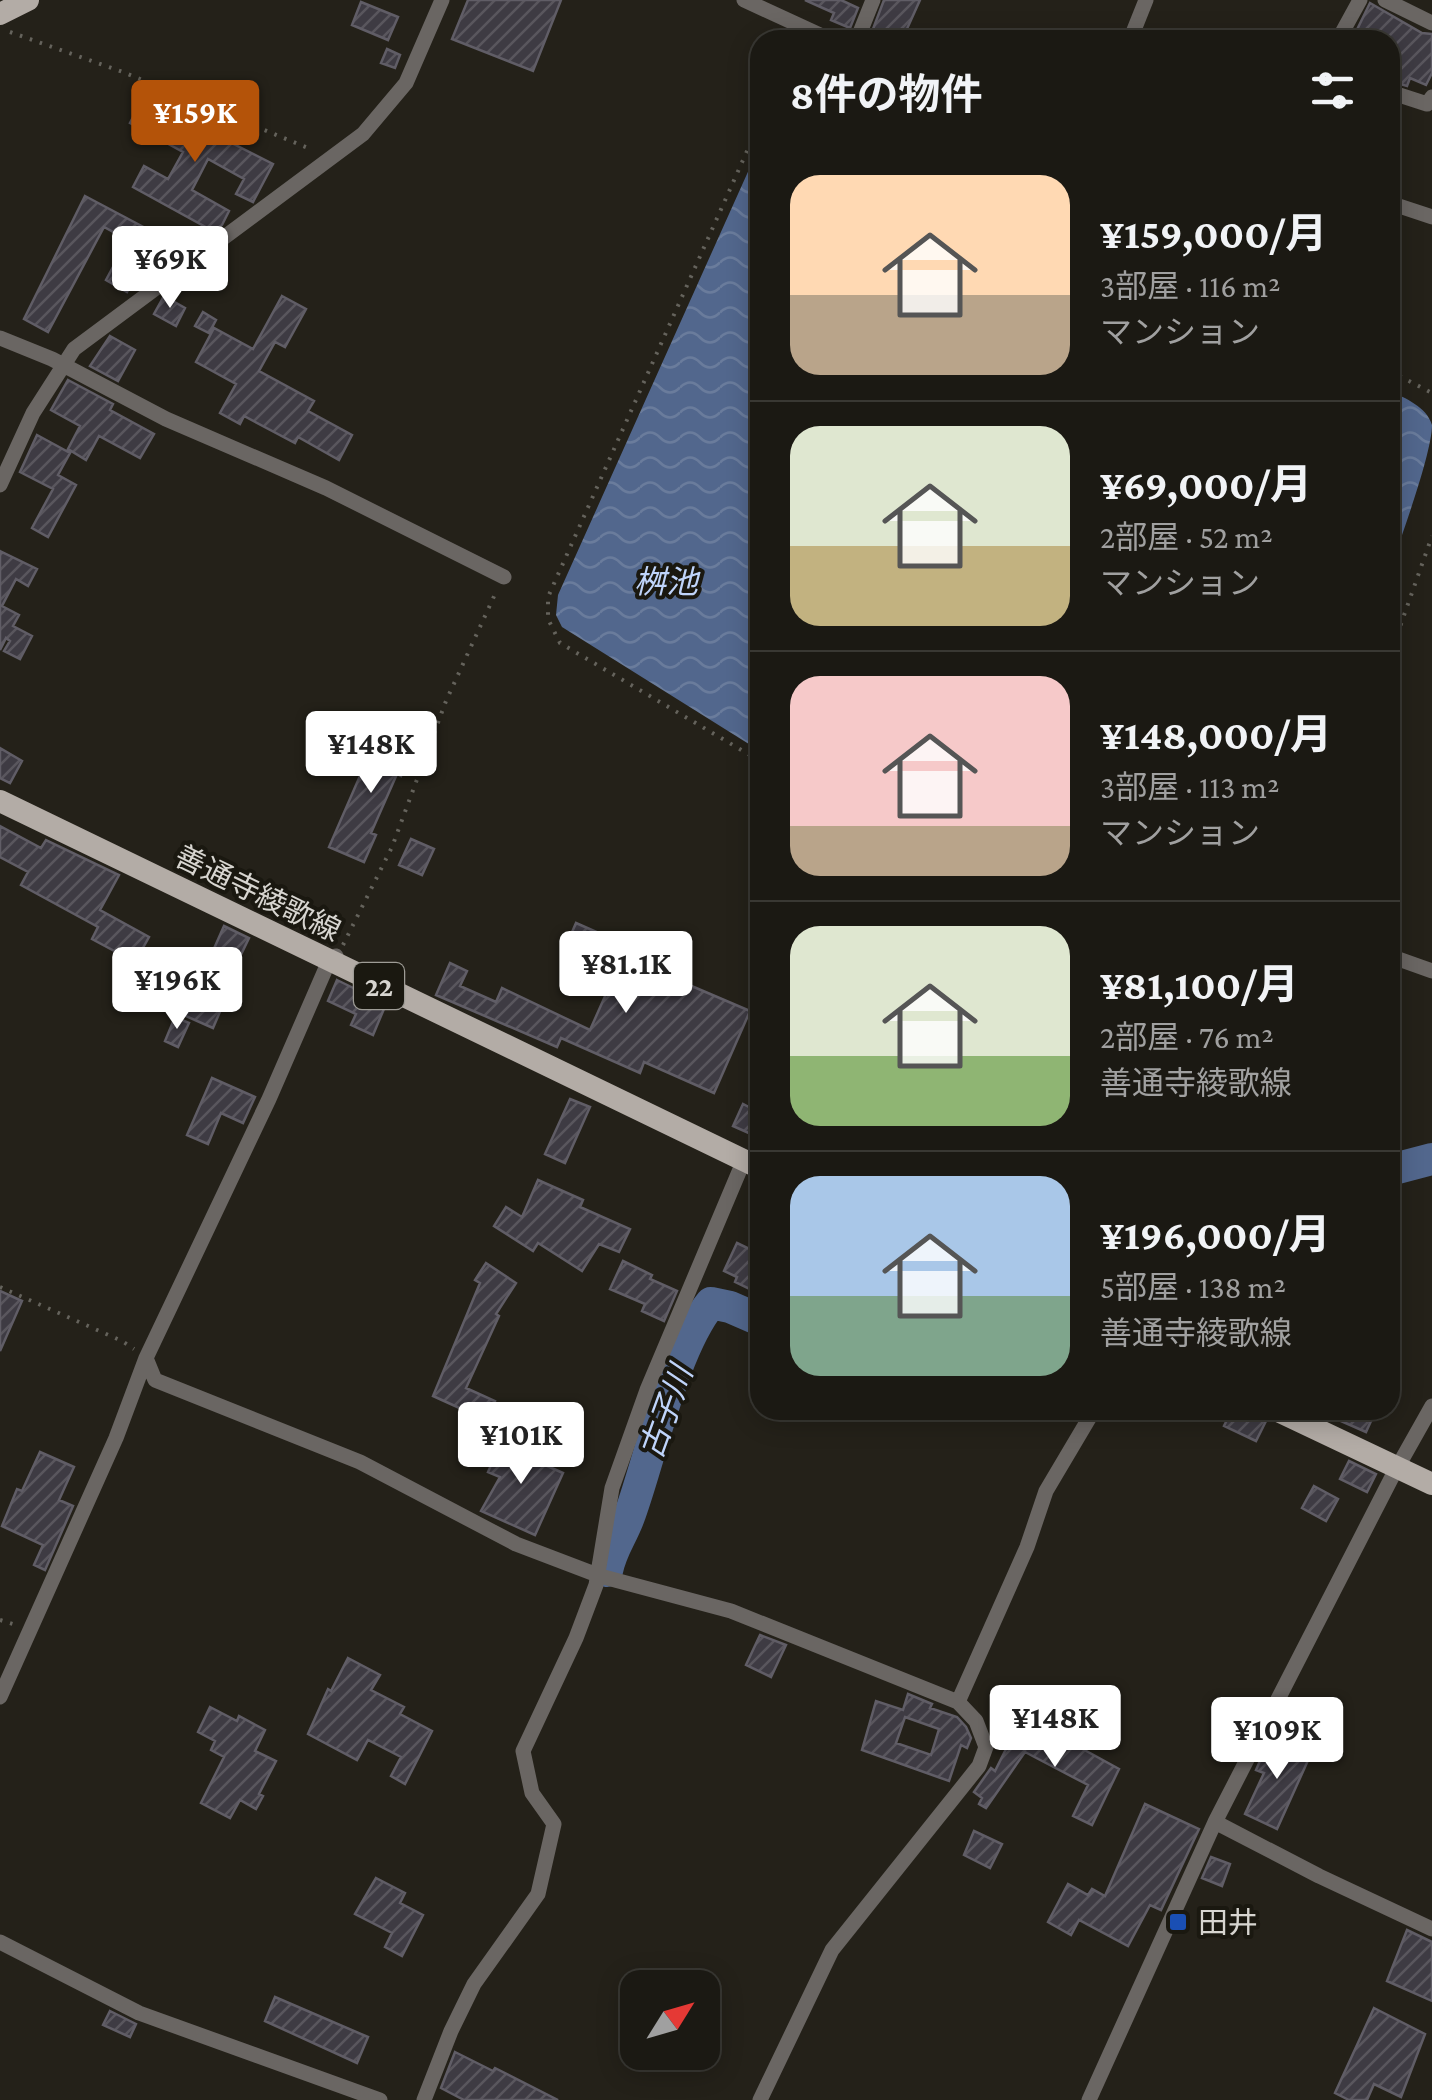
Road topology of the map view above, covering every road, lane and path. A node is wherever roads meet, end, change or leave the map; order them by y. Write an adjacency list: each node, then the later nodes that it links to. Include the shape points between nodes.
1 (28, 0): 8 (main road)
2 (442, 0): 18 (street, via 406,83 363,134)
3 (744, 0): 11 (street)
4 (874, 0): 12 (street)
5 (1146, 0): 13 (street)
6 (1360, 0): 14 (street)
7 (1386, 0): 9 (street)
8 (0, 14)
9 (1432, 23)
10 (0, 29): 18 (path)
11 (810, 30)
12 (861, 30)
13 (1134, 30)
14 (1344, 30)
15 (1400, 95): 16 (street, via 1427,104)
16 (1432, 98)
17 (750, 144): 29 (path, via 548,597 548,619 560,643)
18 (331, 158): 22 (street, via 92,333)
19 (1400, 206): 20 (street)
20 (1432, 217)
21 (0, 338): 22 (street)
22 (60, 366): 25 (street); 27 (street)
23 (1400, 376): 24 (path)
24 (1432, 393)
25 (0, 485)
26 (1432, 536): 28 (path)
27 (504, 576): 32 (path, via 446,701 392,847)
28 (1400, 627)
29 (750, 756)
30 (0, 801): 32 (main road, 善通寺綾歌線 / 22)
31 (1432, 949): 34 (street)
32 (334, 958): 35 (main road, 善通寺綾歌線 / 22); 38 (street)
33 (1400, 959): 34 (street)
34 (1428, 969)
35 (750, 1163)
36 (750, 1168): 44 (street, via 648,1390 612,1488)
37 (0, 1287): 38 (path)
38 (146, 1358): 44 (street, via 156,1380 360,1462 516,1544); 45 (street)
39 (1432, 1406): 42 (street)
40 (1088, 1420): 46 (street, via 1046,1492)
41 (1297, 1420): 42 (main road)
42 (1399, 1468): 43 (main road); 47 (street)
43 (1432, 1484)
44 (600, 1576): 46 (street, via 731,1611); 51 (street, via 522,1752 532,1793 554,1824 538,1894 474,1984)
45 (0, 1698)
46 (958, 1702): 52 (street, via 985,1738 979,1766 832,1950)
47 (1215, 1822): 48 (street); 53 (street)
48 (1432, 1928)
49 (0, 1942): 50 (street, via 139,2013)
50 (380, 2100)
51 (424, 2100)
52 (760, 2100)
53 (1089, 2100)

